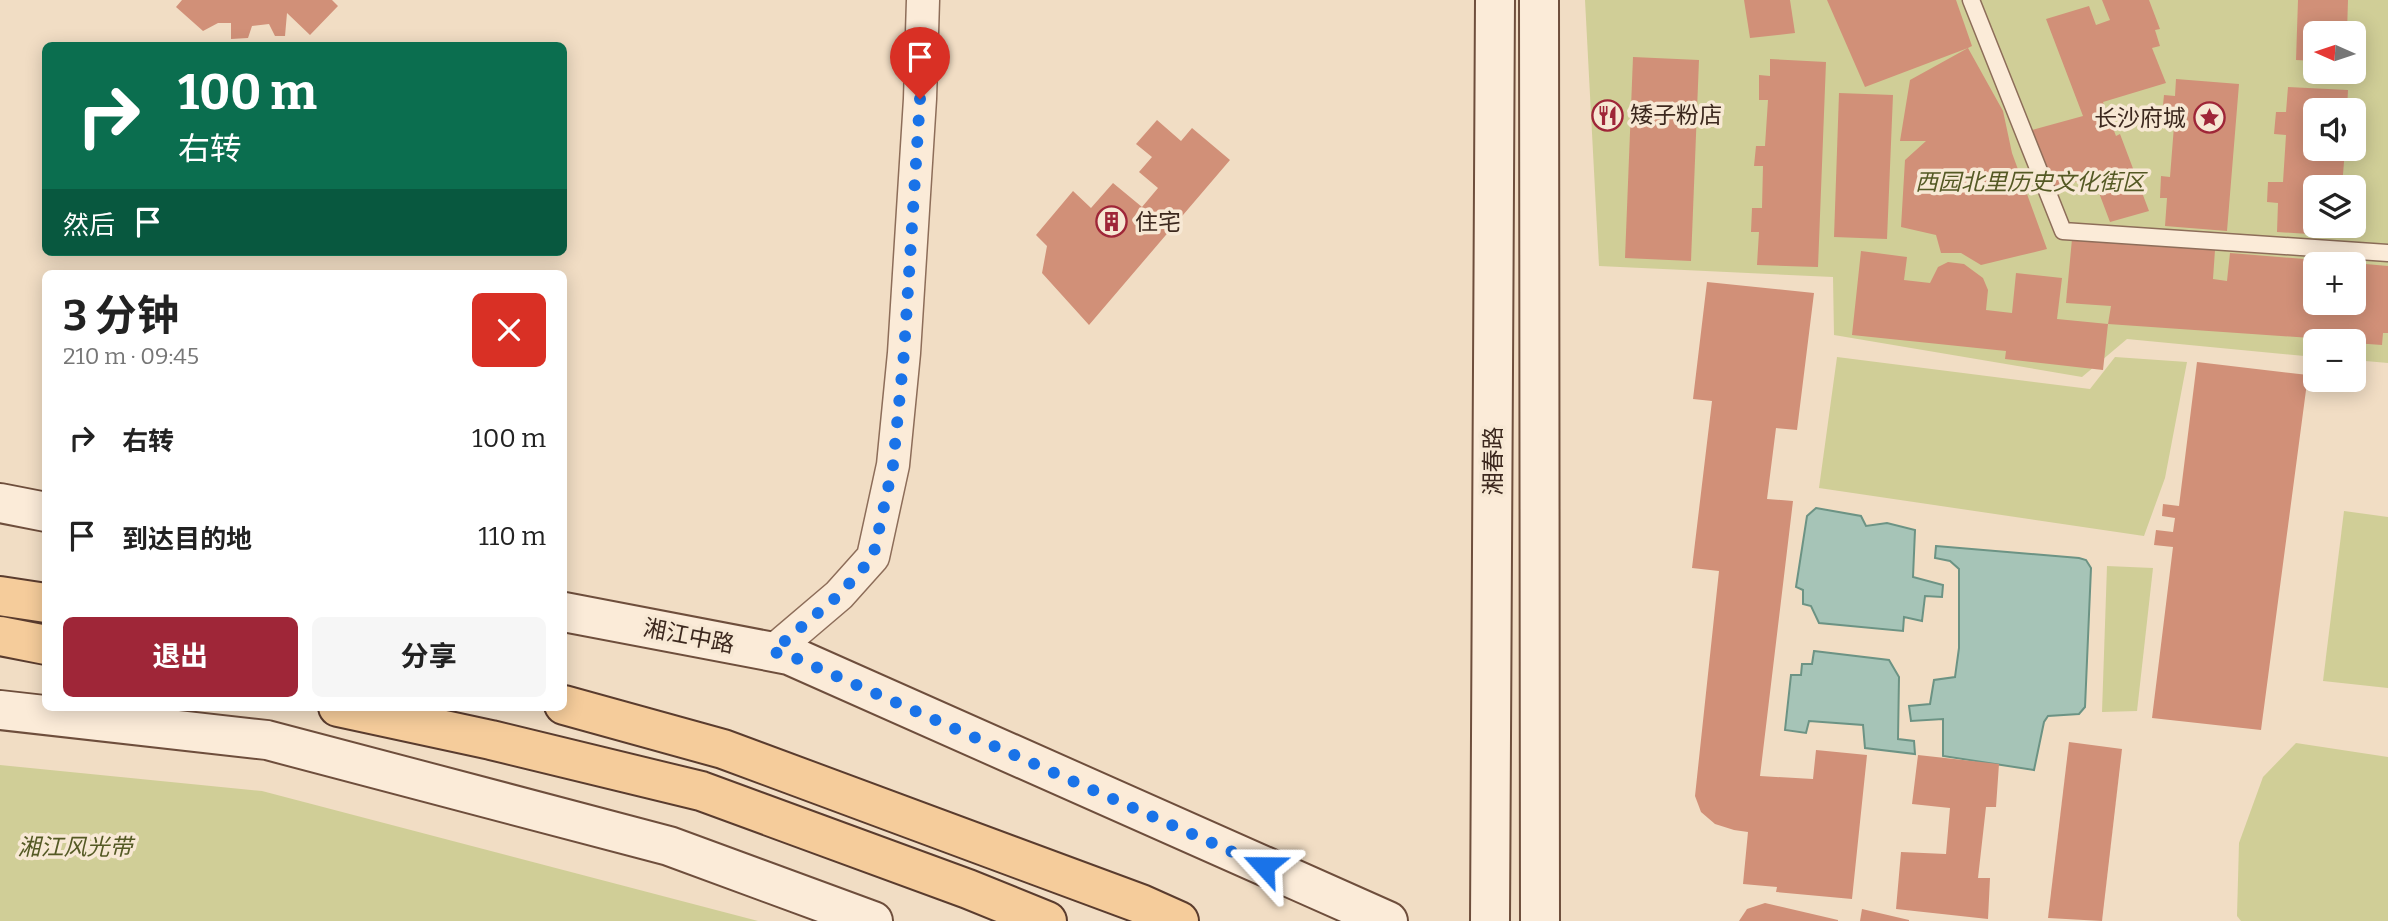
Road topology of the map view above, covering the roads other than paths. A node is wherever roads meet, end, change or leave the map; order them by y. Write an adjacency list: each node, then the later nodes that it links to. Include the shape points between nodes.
1 (923, 0): 13 (street, via 902,365 893,465 873,557 839,595)
2 (1495, 0): 21 (street, 湘春路)
3 (1539, 0): 22 (street, 湘春路)
4 (1971, 0): 5 (lane, via 2063,231)
5 (2388, 253)
6 (0, 503): 7 (street)
7 (42, 511)
8 (0, 596): 9 (main road)
9 (42, 602)
10 (567, 613): 13 (street, 湘江中路)
11 (0, 636): 12 (main road)
12 (42, 644)
13 (772, 652): 20 (street, 湘江中路, via 789,655)
14 (567, 706): 19 (main road, via 723,749)
15 (0, 710): 17 (street, via 267,740 669,846)
16 (357, 711): 18 (main road, via 701,791)
17 (873, 921)
18 (1047, 921)
19 (1180, 921)
20 (1388, 921)
21 (1490, 921)
22 (1540, 921)

